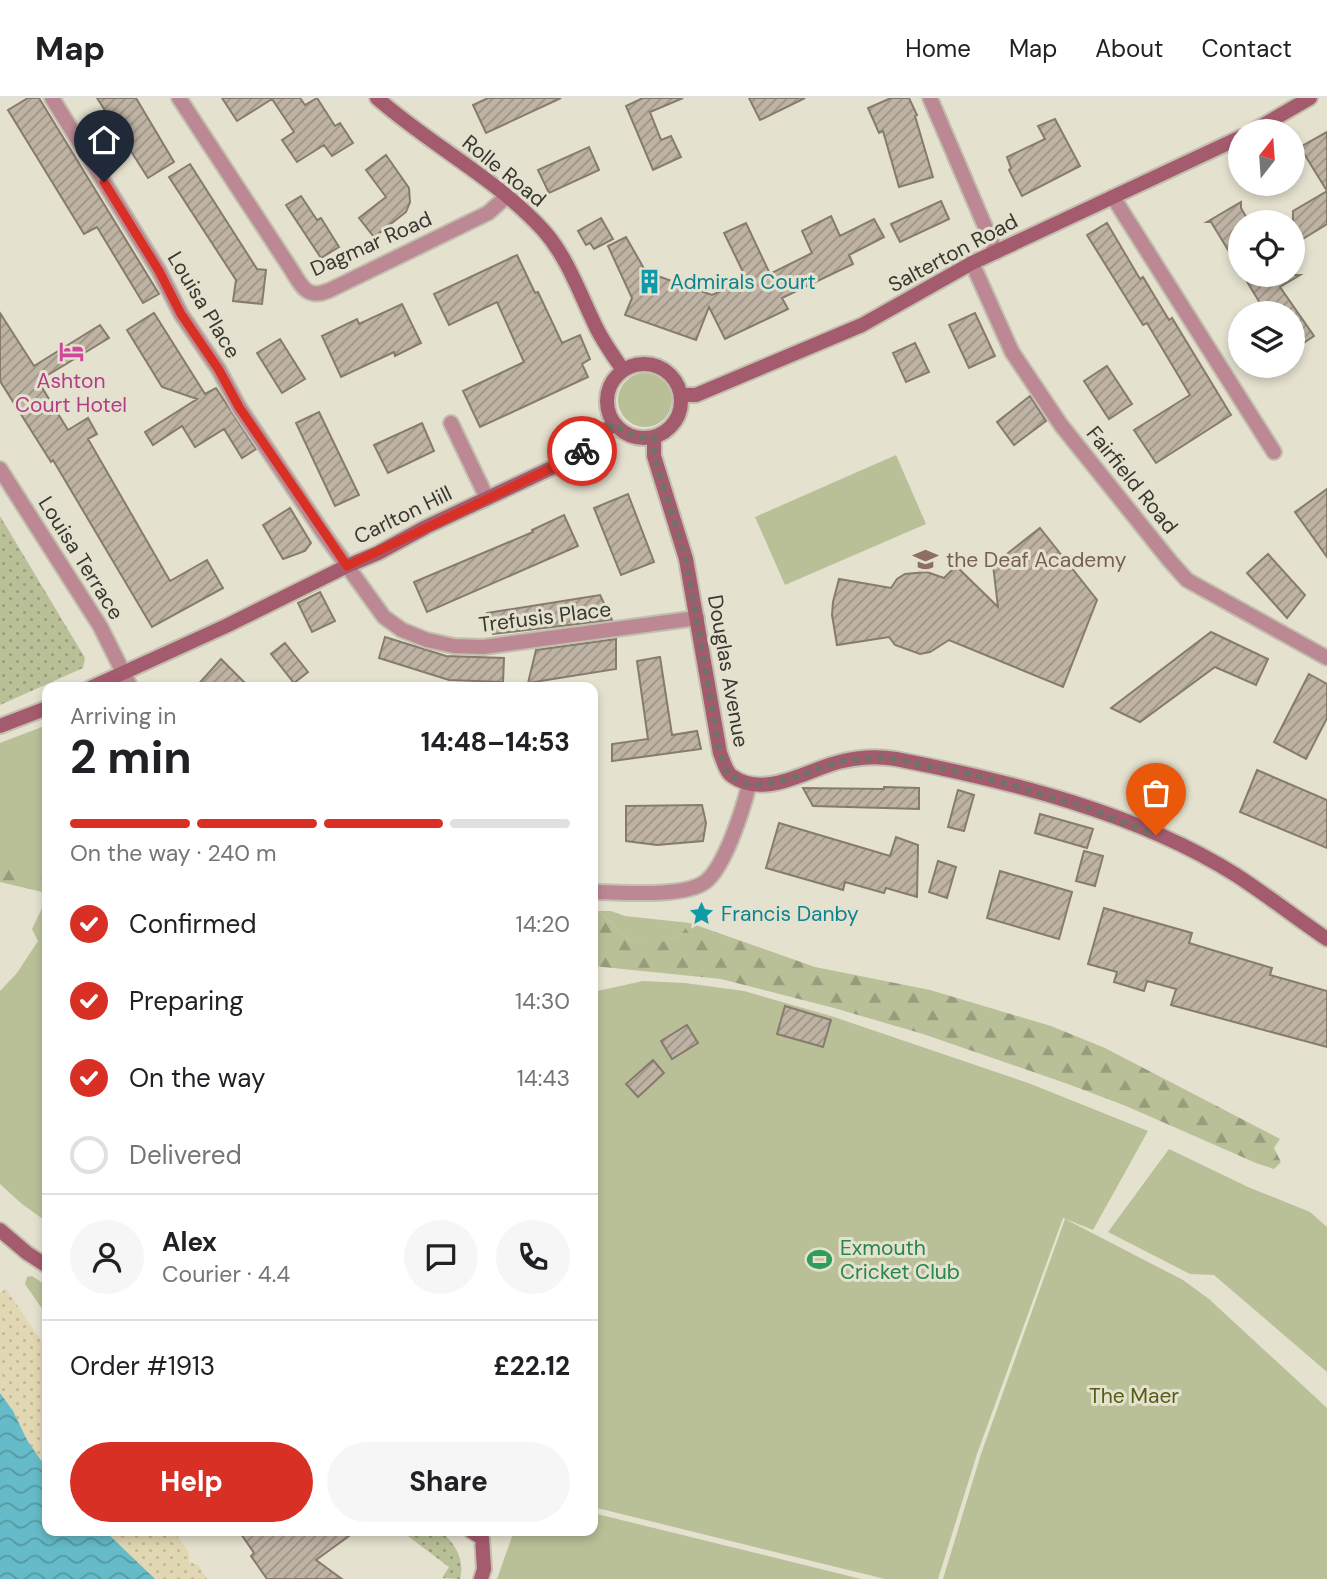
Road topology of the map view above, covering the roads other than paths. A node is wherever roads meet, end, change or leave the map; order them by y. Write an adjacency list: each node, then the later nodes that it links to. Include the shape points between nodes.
1 (52, 98): 20 (street, Louisa Place, via 239,407)
2 (179, 98): 8 (street, Dagmar Road, via 312,294 320,295 477,219)
3 (377, 98): 8 (street, Rolle Road)
4 (930, 98): 10 (street)
5 (1310, 98): 6 (street)
6 (1274, 119)
7 (1228, 144): 9 (street, Salterton Road)
8 (506, 197): 12 (street, Rolle Road, via 546,233)
9 (1113, 197): 10 (street, Salterton Road); 17 (street)
10 (996, 252): 11 (street, Salterton Road)
11 (972, 263): 13 (street, Salterton Road, via 862,325 696,395); 22 (street, Fairfield Road, via 1012,352 1061,425 1187,580)
12 (622, 370): 13 (street, via 651,364 676,381); 14 (street, via 607,395 607,410)
13 (681, 395): 16 (street, via 680,413 670,428)
14 (614, 423): 16 (street, via 632,436); 19 (street, Carlton Hill, via 562,463)
15 (451, 424): 19 (street)
16 (654, 437): 21 (street, Douglas Avenue, via 654,456 686,559)
17 (1274, 452)
18 (0, 469): 23 (street, Louisa Terrace, via 100,626)
19 (488, 498): 20 (street, Carlton Hill)
20 (347, 566): 21 (street, Trefusis Place, via 383,617 402,630 454,646 495,646); 23 (street, Carlton Hill)
21 (697, 618): 28 (street, Douglas Avenue, via 720,753 729,775)
22 (1327, 658)
23 (122, 673): 24 (street, Carlton Hill); 25 (street, Louisa Terrace)
24 (103, 682)
25 (127, 682)
26 (42, 710): 27 (street)
27 (0, 726)
28 (749, 785): 29 (street, via 726,849 706,881 647,893); 30 (street, via 795,777 841,761 885,757 984,777 1084,807 1177,843 1236,875)
29 (598, 892)
30 (1327, 939)
31 (0, 1230): 32 (street)
32 (42, 1263)
33 (479, 1536): 34 (street)
34 (481, 1579)

